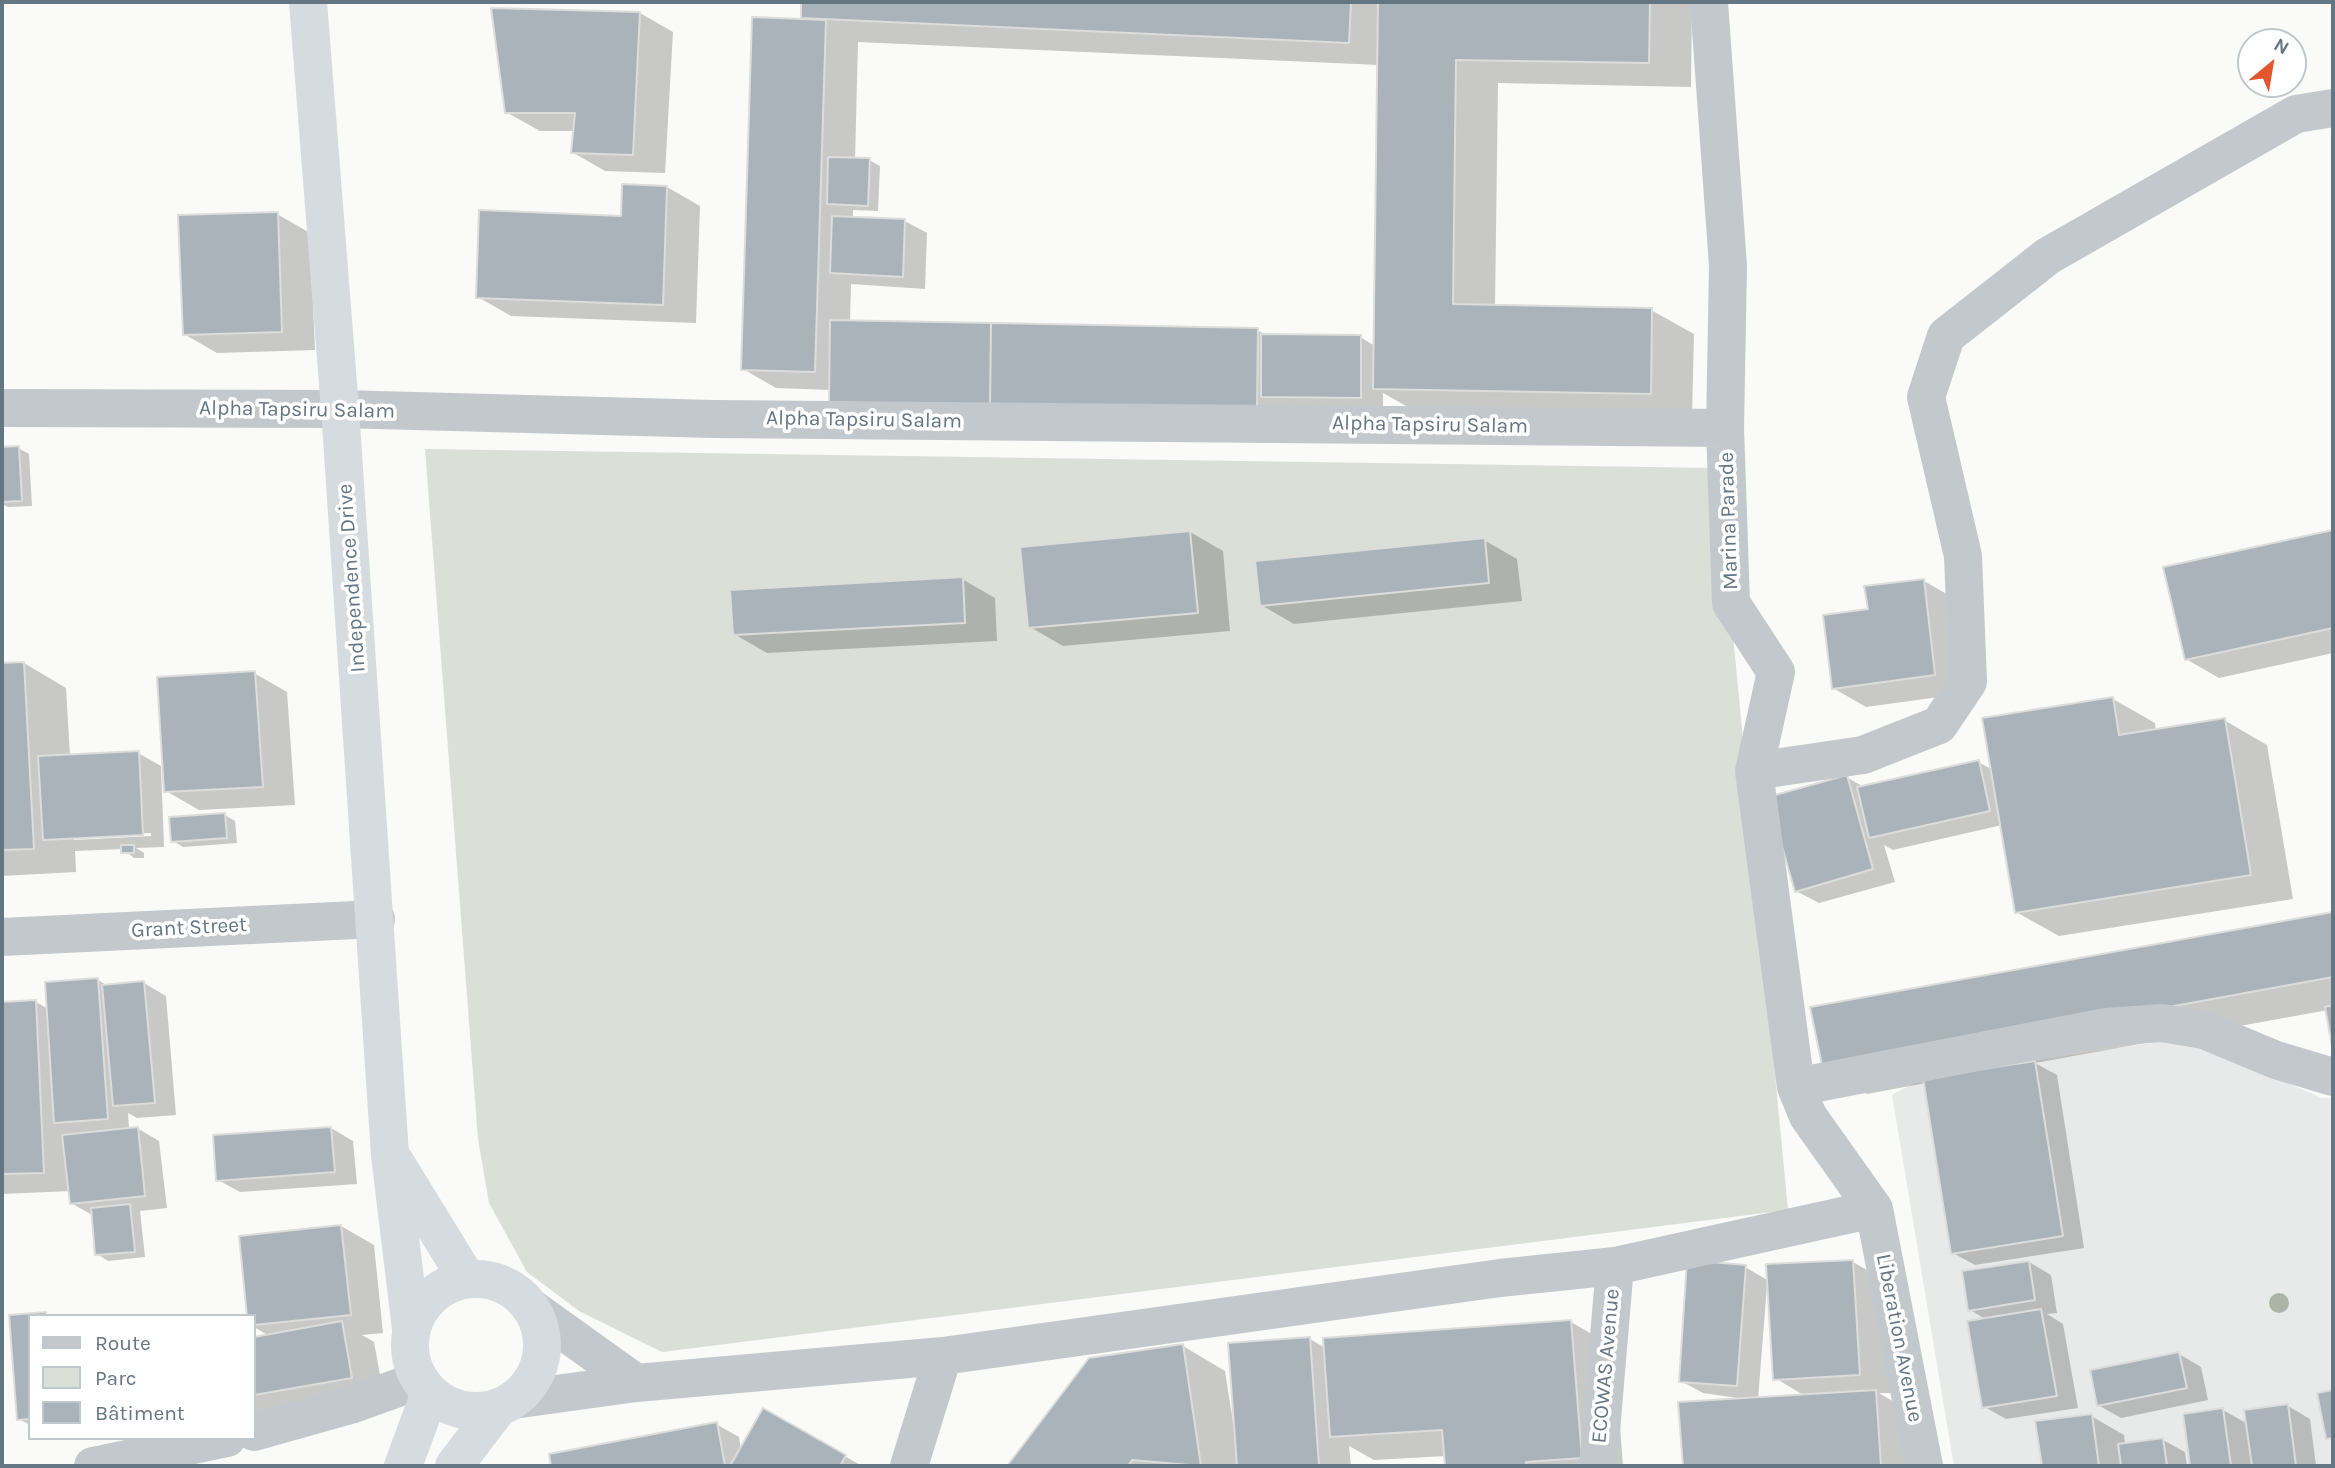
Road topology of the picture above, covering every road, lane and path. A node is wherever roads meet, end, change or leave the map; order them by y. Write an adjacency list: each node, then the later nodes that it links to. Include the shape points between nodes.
1 (309, 2): 5 (highway, Independence Drive)
2 (1709, 2): 6 (street, Marina Parade, via 1728,266)
3 (2333, 108): 7 (street, via 2296,114 2048,256 1946,336 1926,397 1963,556 1968,682 1938,725 1863,755)
4 (2, 408): 5 (street, Alpha Tapsiru Salam)
5 (340, 409): 6 (street, Alpha Tapsiru Salam, via 715,419); 8 (highway, Independence Drive)
6 (1725, 428): 7 (street, Marina Parade, via 1731,603 1776,672)
7 (1754, 771): 11 (street, Marina Parade)
8 (376, 919): 9 (street, Grant Street); 12 (highway, Independence Drive)
9 (2, 937)
10 (2333, 1077): 11 (street, via 2276,1060 2204,1030 2162,1023 2106,1027)
11 (1796, 1087): 13 (street, Marina Parade, via 1808,1116)
12 (390, 1154): 15 (highway); 17 (highway, Independence Drive)
13 (1874, 1209): 14 (street); 29 (street, Liberation Avenue)
14 (1615, 1266): 18 (street); 28 (street, ECOWAS Avenue)
15 (467, 1279): 16 (highway, via 491,1280 513,1290); 17 (highway, via 431,1296)
16 (530, 1307): 19 (street); 21 (highway, via 540,1326 539,1367 528,1386)
17 (411, 1329): 20 (highway, via 409,1347)
18 (943, 1356): 19 (street); 27 (street)
19 (636, 1383): 21 (street)
20 (425, 1386): 21 (highway, via 455,1408 485,1411); 22 (street); 25 (highway)
21 (506, 1403): 26 (highway)
22 (256, 1431)
23 (216, 1440): 24 (street)
24 (93, 1466)
25 (403, 1466)
26 (454, 1466)
27 (909, 1466)
28 (1598, 1466)
29 (1924, 1466)

